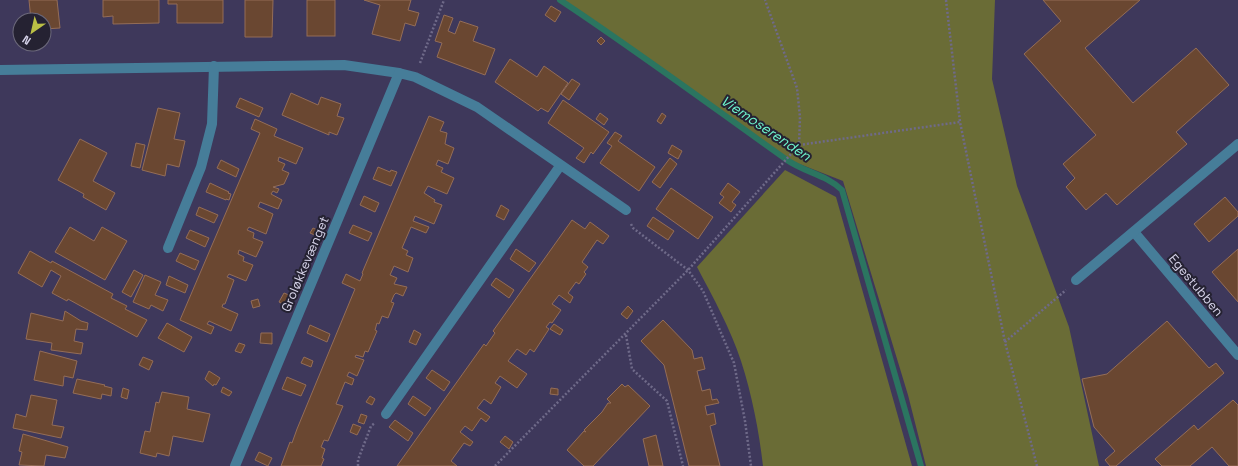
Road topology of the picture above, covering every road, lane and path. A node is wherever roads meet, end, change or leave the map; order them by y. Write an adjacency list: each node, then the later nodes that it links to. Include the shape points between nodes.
1 (444, 0): 7 (path)
2 (765, 0): 10 (path, via 797,88 800,117)
3 (946, 0): 8 (path)
4 (214, 66): 5 (street); 6 (street, via 344,66); 14 (street, via 212,124 201,167)
5 (0, 70)
6 (399, 73): 7 (street); 21 (street, Groløkkevænget)
7 (415, 77): 11 (street, via 477,107)
8 (960, 122): 10 (path); 18 (path)
9 (1238, 144): 13 (street)
10 (798, 145): 15 (path, via 780,169)
11 (560, 166): 12 (street); 20 (street)
12 (626, 210): 15 (path, via 633,228)
13 (1134, 232): 16 (street); 19 (street, Egestubben)
14 (168, 248)
15 (688, 270): 17 (path); 25 (path, via 703,291 734,362)
16 (1076, 280): 18 (path)
17 (626, 334): 23 (path); 24 (path, via 632,369 667,401)
18 (1005, 342): 26 (path)
19 (1238, 355)
20 (386, 414): 22 (path, via 371,426)
21 (235, 466)
22 (358, 466)
23 (495, 466)
24 (683, 466)
25 (751, 466)
26 (1037, 466)

